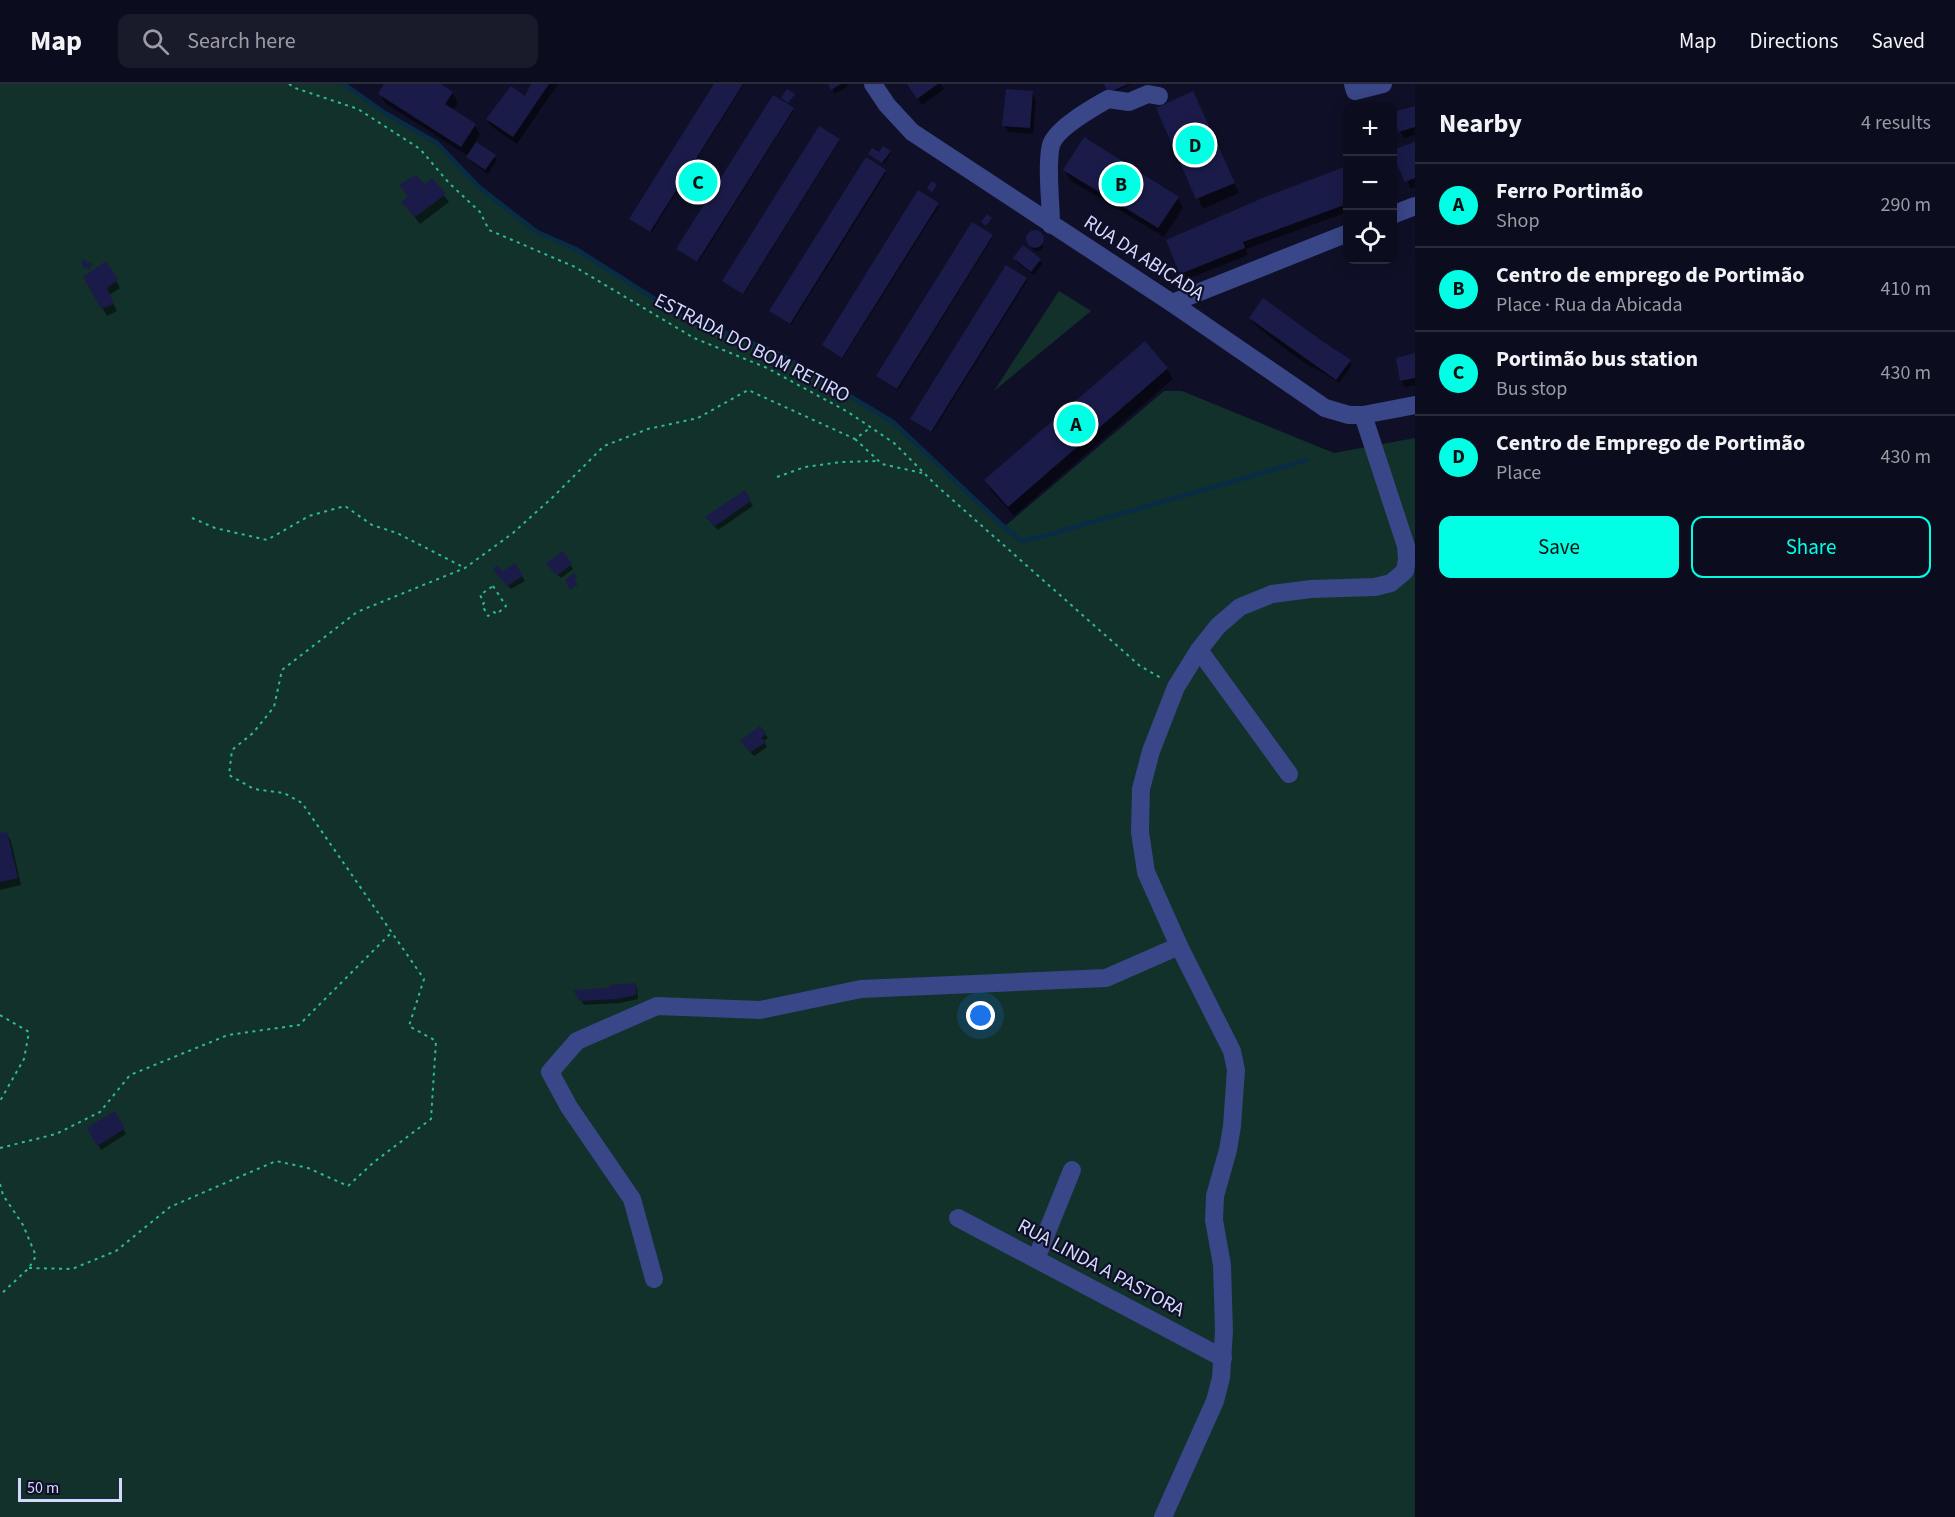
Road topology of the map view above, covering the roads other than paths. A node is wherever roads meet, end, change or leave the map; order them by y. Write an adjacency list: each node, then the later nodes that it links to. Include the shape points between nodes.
1 (873, 84): 7 (street, RUA DA ABICADA, via 912,132)
2 (1353, 84): 3 (street, via 1355,91)
3 (1383, 84)
4 (1159, 96): 7 (street, via 1148,94 1129,102 1108,99 1073,120 1051,143)
5 (1415, 206): 6 (street)
6 (1397, 213)
7 (1052, 225): 9 (street, RUA DA ABICADA)
8 (1343, 235): 9 (street)
9 (1172, 303): 11 (street, RUA DA ABICADA, via 1325,408)
10 (1415, 405): 11 (street, RUA DA ABICADA)
11 (1363, 415): 12 (street, via 1406,546 1404,571 1391,583 1375,587 1272,594 1240,607)
12 (1199, 650): 13 (street); 14 (street, via 1176,687 1141,789 1140,832 1146,872)
13 (1289, 774)
14 (1179, 946): 18 (street, via 1106,978 861,989 760,1010 657,1006 577,1041 550,1072 569,1107 632,1199); 19 (street, via 1232,1052 1236,1070 1228,1150 1215,1196 1214,1220 1222,1265)
15 (1072, 1170): 17 (street)
16 (958, 1218): 17 (street, RUA LINDA A PASTORA)
17 (1036, 1259): 19 (street, RUA LINDA A PASTORA)
18 (654, 1280)
19 (1223, 1358): 20 (street, via 1215,1401)
20 (1163, 1517)

